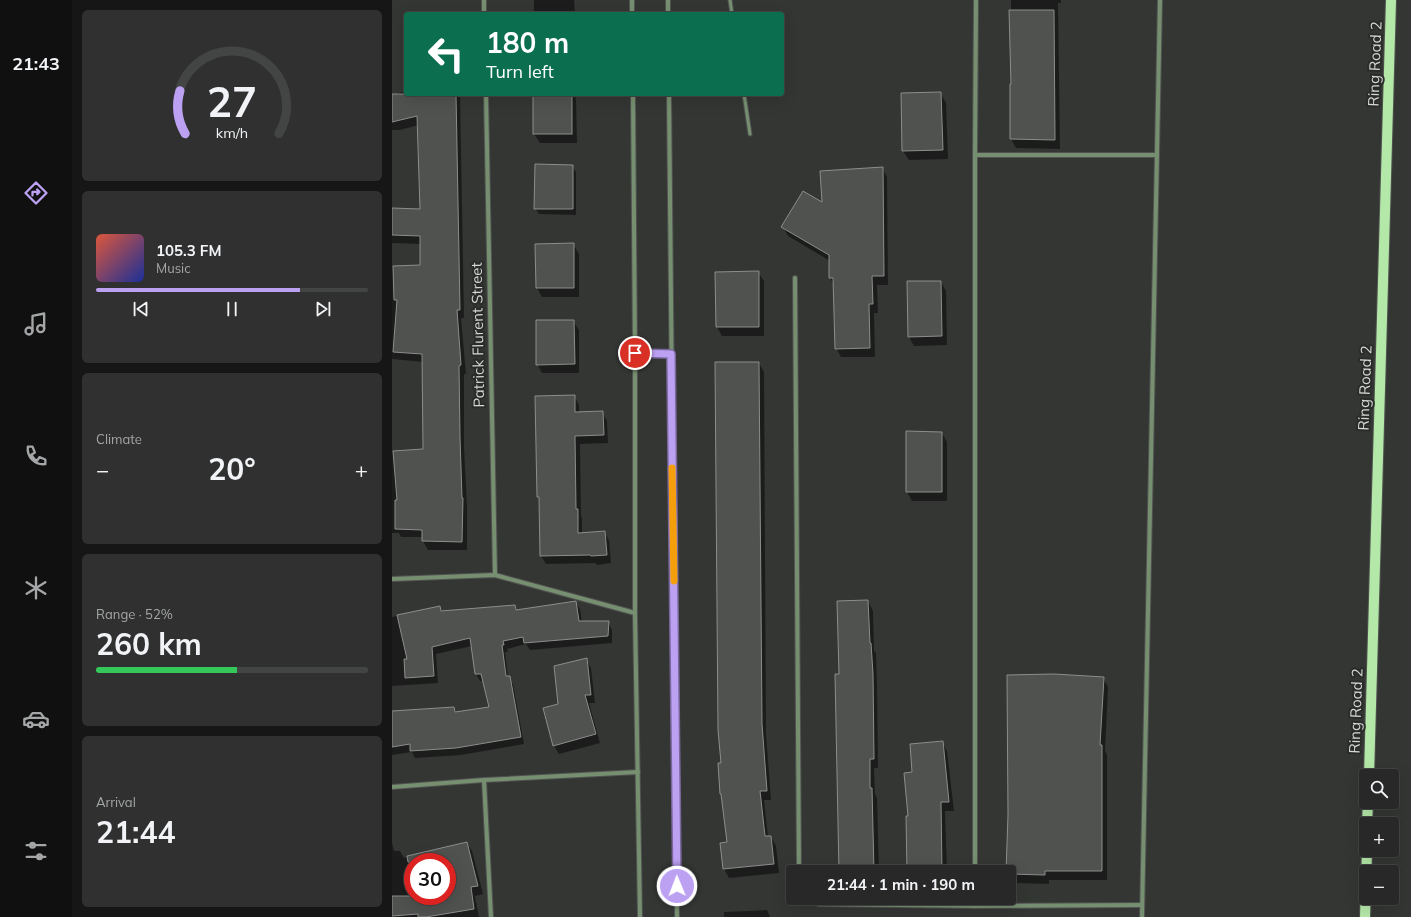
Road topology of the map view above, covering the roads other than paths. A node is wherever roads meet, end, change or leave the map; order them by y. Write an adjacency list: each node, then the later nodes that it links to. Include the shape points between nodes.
1 (484, 0): 8 (street)
2 (632, 0): 9 (street)
3 (730, 0): 11 (lane)
4 (976, 0): 18 (street)
5 (1160, 0): 17 (street)
6 (1391, 0): 25 (main road, Ring Road 2)
7 (669, 1): 10 (street)
8 (484, 12)
9 (632, 12)
10 (668, 12)
11 (732, 12)
12 (486, 96): 22 (street, Patrick Flurent Street)
13 (633, 96): 20 (street)
14 (669, 96): 21 (street)
15 (744, 96): 16 (lane)
16 (750, 134)
17 (1157, 155): 18 (street); 33 (street)
18 (975, 156): 31 (street)
19 (795, 278): 30 (street)
20 (635, 353): 21 (street); 24 (street)
21 (671, 354): 37 (street)
22 (495, 575): 23 (street); 24 (street)
23 (392, 579)
24 (635, 613): 26 (street)
25 (1369, 769)
26 (638, 772): 27 (street); 36 (street)
27 (484, 780): 28 (street); 35 (street)
28 (392, 787)
29 (1367, 857): 39 (main road)
30 (799, 865)
31 (976, 865)
32 (898, 905): 34 (street)
33 (1142, 905): 34 (street); 38 (street)
34 (976, 906)
35 (491, 917)
36 (640, 917)
37 (677, 917)
38 (1142, 917)
39 (1365, 917)

